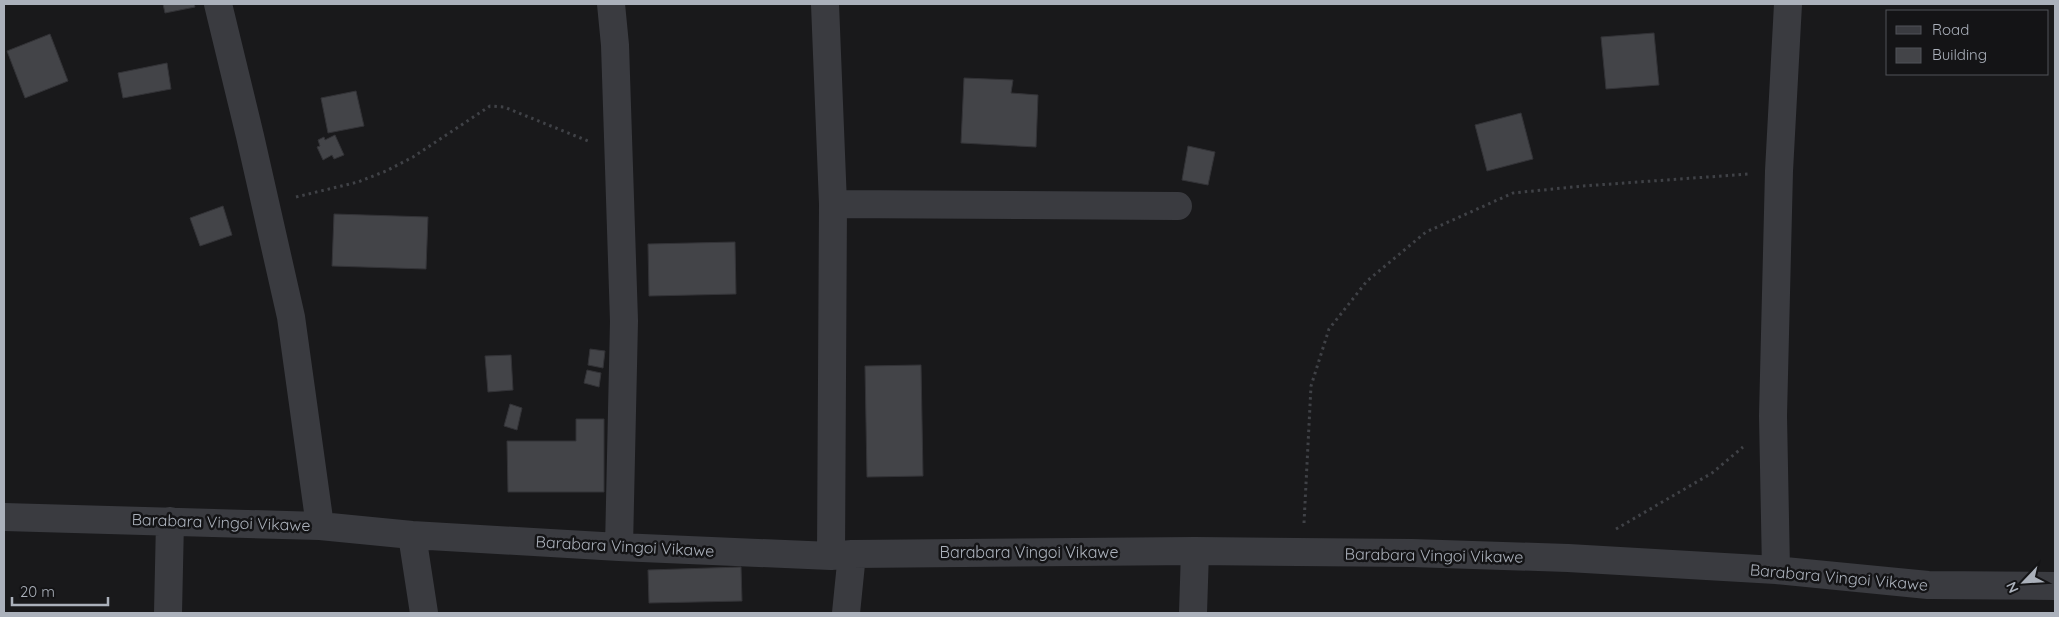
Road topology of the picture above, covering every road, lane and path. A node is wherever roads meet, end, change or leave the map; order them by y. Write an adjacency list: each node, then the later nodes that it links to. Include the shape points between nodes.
1 (218, 4): 7 (street)
2 (611, 4): 5 (street)
3 (825, 4): 8 (street)
4 (1789, 5): 6 (street)
5 (618, 153): 7 (path, via 504,107 490,106 386,171 358,182); 16 (street, via 624,321)
6 (1779, 171): 10 (street); 18 (path, via 1513,193 1426,232 1368,281 1329,328 1312,386)
7 (266, 204): 13 (street, via 291,316)
8 (834, 204): 9 (street); 19 (street)
9 (1178, 206)
10 (1773, 416): 14 (path, via 1749,442 1712,473); 20 (street)
11 (4, 517): 12 (street, Barabara Vingoi Vikawe)
12 (170, 521): 13 (street, Barabara Vingoi Vikawe); 22 (street)
13 (320, 526): 15 (street, Barabara Vingoi Vikawe)
14 (1611, 532)
15 (412, 535): 16 (street, Barabara Vingoi Vikawe); 23 (street)
16 (619, 547): 19 (street, Barabara Vingoi Vikawe)
17 (1195, 551): 18 (street, Barabara Vingoi Vikawe); 19 (street, Barabara Vingoi Vikawe); 25 (street)
18 (1303, 552): 20 (street, Barabara Vingoi Vikawe, via 1568,558)
19 (841, 555): 24 (street)
20 (1776, 570): 21 (street, Barabara Vingoi Vikawe, via 1928,585)
21 (2055, 586)
22 (168, 613)
23 (424, 613)
24 (846, 613)
25 (1193, 613)

